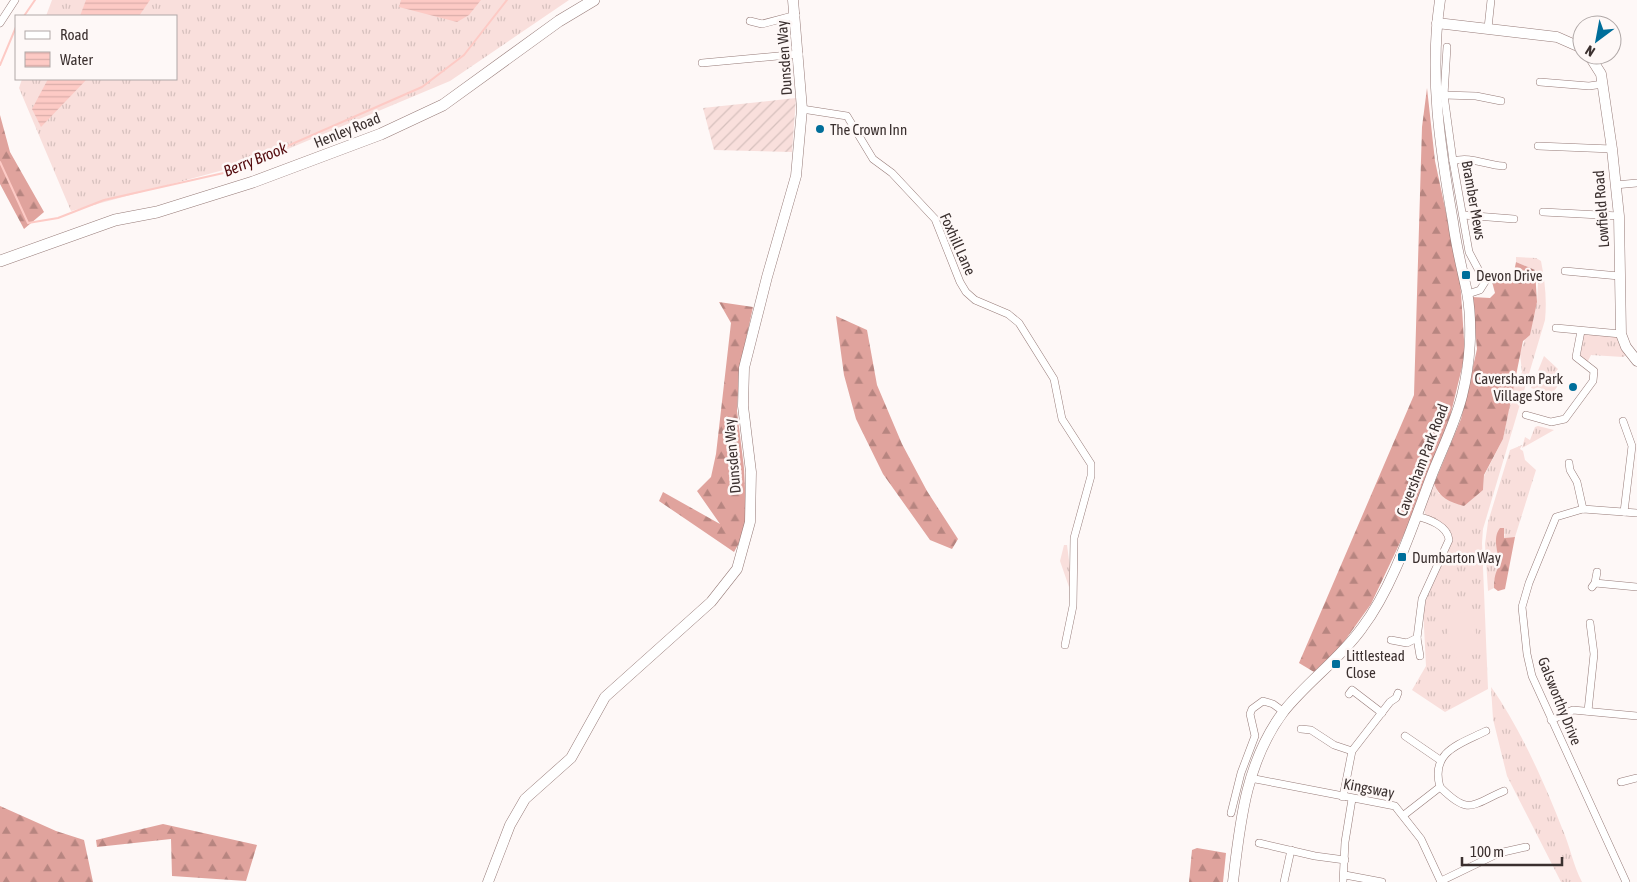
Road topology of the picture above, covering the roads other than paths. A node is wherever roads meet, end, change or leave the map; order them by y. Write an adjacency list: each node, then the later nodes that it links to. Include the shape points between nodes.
1 (15, 0): 8 (street)
2 (594, 0): 31 (main road, Henley Road, via 559,21 444,105 381,134 245,185 157,212 116,220)
3 (793, 0): 6 (street, Dunsden Way)
4 (1440, 0): 9 (street, Caversham Park Road)
5 (1491, 0): 10 (street)
6 (796, 15): 7 (street, via 762,24); 13 (street, Dunsden Way)
7 (750, 21)
8 (0, 23)
9 (1437, 23): 10 (street); 34 (street, Caversham Park Road, via 1434,65 1437,117 1458,259)
10 (1488, 28): 11 (street, via 1557,36)
11 (1572, 43)
12 (1447, 46): 18 (street, Bramber Mews)
13 (799, 54): 14 (street); 20 (street, Dunsden Way)
14 (702, 63)
15 (1597, 65): 17 (street, Lowfield Road)
16 (1540, 82): 17 (street)
17 (1603, 84): 22 (street, Lowfield Road)
18 (1444, 95): 19 (street); 23 (street, Bramber Mews)
19 (1501, 101)
20 (802, 109): 51 (street, Foxhill Lane, via 847,116 873,158 892,173 935,219 966,292 1020,323 1054,379 1062,419 1091,464 1091,476 1074,538 1073,606); 80 (street, Dunsden Way, via 796,176 744,368 743,406 751,472 750,522 737,569 711,602 605,697 570,758 525,799 510,825)
21 (1538, 146): 22 (street)
22 (1612, 149): 26 (street, Lowfield Road)
23 (1453, 161): 24 (street, via 1475,159); 28 (street, Bramber Mews)
24 (1503, 166)
25 (1637, 183): 26 (street)
26 (1616, 185): 29 (street, Lowfield Road)
27 (1543, 212): 29 (street)
28 (1462, 215): 30 (street); 34 (street, Bramber Mews, via 1469,252 1485,282 1480,290)
29 (1619, 216): 33 (street, Lowfield Road)
30 (1514, 219)
31 (0, 261)
32 (1565, 271): 33 (street)
33 (1619, 276): 37 (street, Lowfield Road)
34 (1468, 294): 45 (street, Caversham Park Road, via 1469,344 1462,397)
35 (1556, 328): 36 (street)
36 (1581, 331): 37 (street); 39 (street, via 1576,357 1594,371 1593,382 1565,419 1551,422)
37 (1620, 334): 38 (street, Lowfield Road)
38 (1637, 361)
39 (1526, 415)
40 (1623, 421): 43 (street, via 1632,446)
41 (1569, 463): 42 (street)
42 (1583, 508): 43 (street, Galsworthy Drive); 59 (street, Galsworthy Drive, via 1553,520 1522,607 1532,676)
43 (1624, 512): 44 (street, Galsworthy Drive)
44 (1637, 513)
45 (1416, 516): 49 (street, via 1444,528 1450,540 1422,599); 56 (street, Caversham Park Road, via 1382,595 1362,628)
46 (1597, 572): 47 (street, via 1594,585)
47 (1637, 587)
48 (1590, 623): 55 (street, via 1594,654)
49 (1417, 638): 50 (street, via 1407,643); 52 (street)
50 (1391, 640)
51 (1065, 645)
52 (1420, 656)
53 (1352, 690): 57 (street)
54 (1398, 693): 57 (street)
55 (1588, 711): 58 (street); 59 (street, via 1573,710)
56 (1284, 712): 65 (street, Caversham Park Road, via 1260,750); 72 (street, via 1263,701 1252,709 1250,714 1255,736)
57 (1382, 713): 63 (street)
58 (1637, 716)
59 (1551, 720): 84 (street, Galsworthy Drive)
60 (1301, 729): 63 (street, via 1311,730 1334,746)
61 (1481, 731): 64 (street, via 1447,751)
62 (1411, 737): 64 (street)
63 (1352, 751): 70 (street)
64 (1440, 760): 68 (street)
65 (1250, 778): 70 (street, Kingsway); 81 (street, Caversham Park Road, via 1242,806)
66 (1637, 778): 67 (street)
67 (1620, 782)
68 (1440, 787): 69 (street, via 1464,806 1472,806 1492,792); 73 (street)
69 (1504, 791)
70 (1343, 797): 71 (street, Kingsway)
71 (1352, 799): 73 (street, Kingsway, via 1396,806); 77 (street)
72 (1230, 809)
73 (1404, 815): 83 (street, Kingsway, via 1421,838)
74 (1259, 843): 76 (street)
75 (1526, 847): 83 (street, via 1499,853)
76 (1291, 850): 77 (street); 82 (street)
77 (1345, 860): 78 (street)
78 (1344, 879): 79 (street)
79 (1383, 881)
80 (488, 882)
81 (1233, 882)
82 (1284, 882)
83 (1441, 882)
84 (1626, 882)

